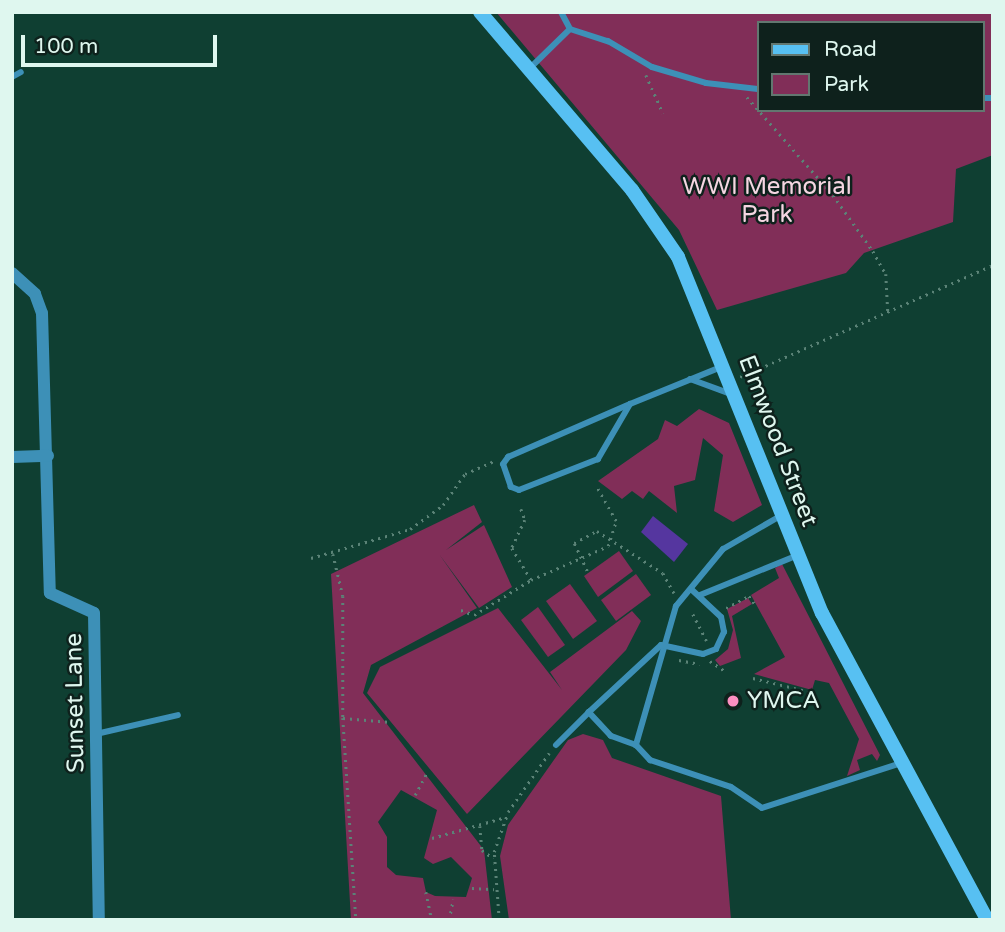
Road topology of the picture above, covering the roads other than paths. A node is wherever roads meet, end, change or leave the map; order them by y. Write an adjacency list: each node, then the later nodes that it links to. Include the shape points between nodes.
1 (480, 12): 4 (main road, Elmwood Street)
2 (561, 12): 3 (lane)
3 (570, 29): 4 (lane); 7 (lane, via 608,41 648,65)
4 (529, 69): 9 (main road, Elmwood Street, via 632,190 678,257)
5 (21, 72): 6 (lane)
6 (12, 77)
7 (757, 89)
8 (12, 273): 13 (street, Sunset Lane, via 35,294 42,313)
9 (725, 366): 10 (lane); 11 (main road, Elmwood Street)
10 (690, 380): 11 (lane); 12 (lane)
11 (737, 397): 15 (main road, Elmwood Street)
12 (630, 404): 12 (lane, via 508,457 503,464 519,490 598,459)
13 (48, 456): 14 (street); 22 (street, Sunset Lane, via 50,593 94,613)
14 (12, 457)
15 (782, 515): 16 (main road, Elmwood Street); 17 (lane, via 723,549)
16 (798, 555): 18 (lane); 25 (main road, Elmwood Street)
17 (691, 589): 18 (lane); 19 (lane, via 676,606)
18 (699, 595): 19 (lane, via 723,625 716,649 702,654)
19 (661, 645): 20 (lane); 24 (lane)
20 (589, 712): 23 (lane); 24 (lane, via 611,736)
21 (178, 715): 22 (lane)
22 (96, 734): 26 (street, Sunset Lane)
23 (556, 745)
24 (636, 745): 25 (lane, via 650,760 731,787 762,808)
25 (903, 762): 27 (main road, Elmwood Street)
26 (99, 920)
27 (987, 920)

